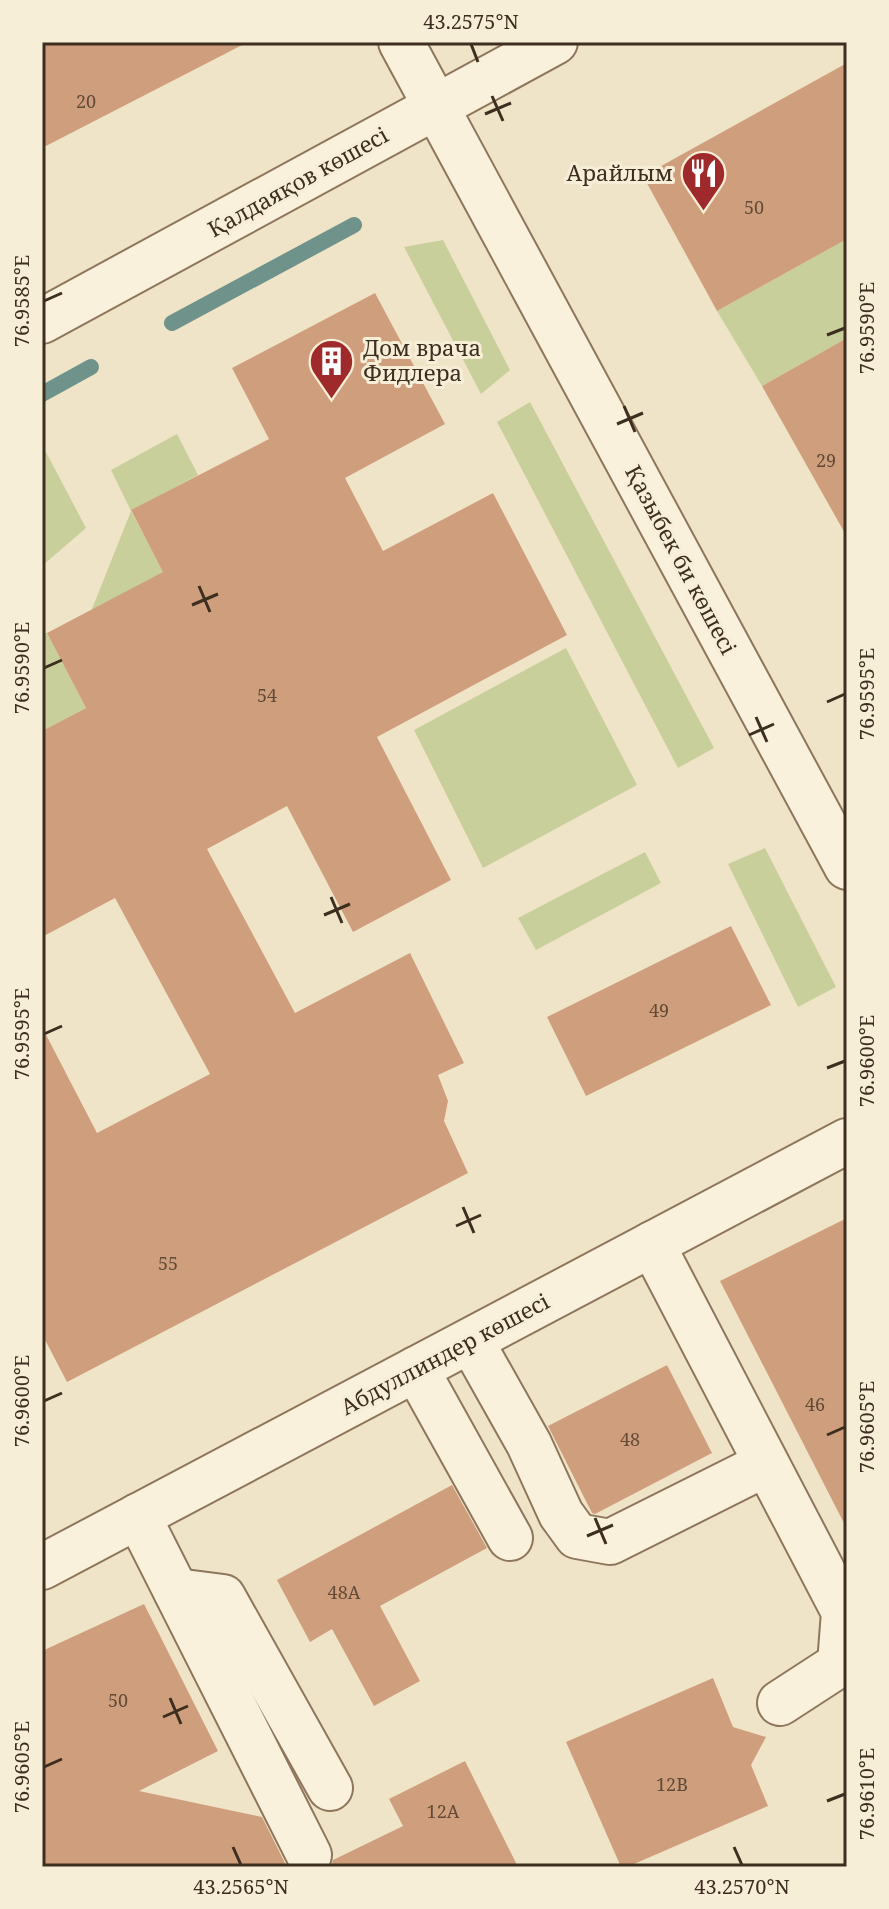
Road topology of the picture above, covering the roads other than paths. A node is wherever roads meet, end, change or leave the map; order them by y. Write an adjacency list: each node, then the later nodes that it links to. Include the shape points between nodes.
1 (401, 42): 3 (street, Қазыбек би көшесі)
2 (555, 42): 3 (street, Қалдаяқов көшесі)
3 (435, 106): 4 (street, Қалдаяқов көшесі); 5 (street, Қазыбек би көшесі)
4 (42, 321)
5 (847, 867)
6 (847, 1141): 7 (street, Абдуллиндер көшесі)
7 (652, 1244): 8 (street, Абдуллиндер көшесі); 10 (street)
8 (471, 1341): 9 (street, Абдуллиндер көшесі); 10 (street, via 577,1536 610,1542)
9 (416, 1369): 11 (street, Абдуллиндер көшесі); 12 (street)
10 (766, 1464): 15 (street, via 844,1612 840,1664)
11 (138, 1516): 13 (street, Абдуллиндер көшесі); 14 (street)
12 (510, 1538)
13 (42, 1567)
14 (176, 1591): 16 (street, via 223,1597); 17 (street)
15 (780, 1703)
16 (330, 1788)
17 (309, 1855)

